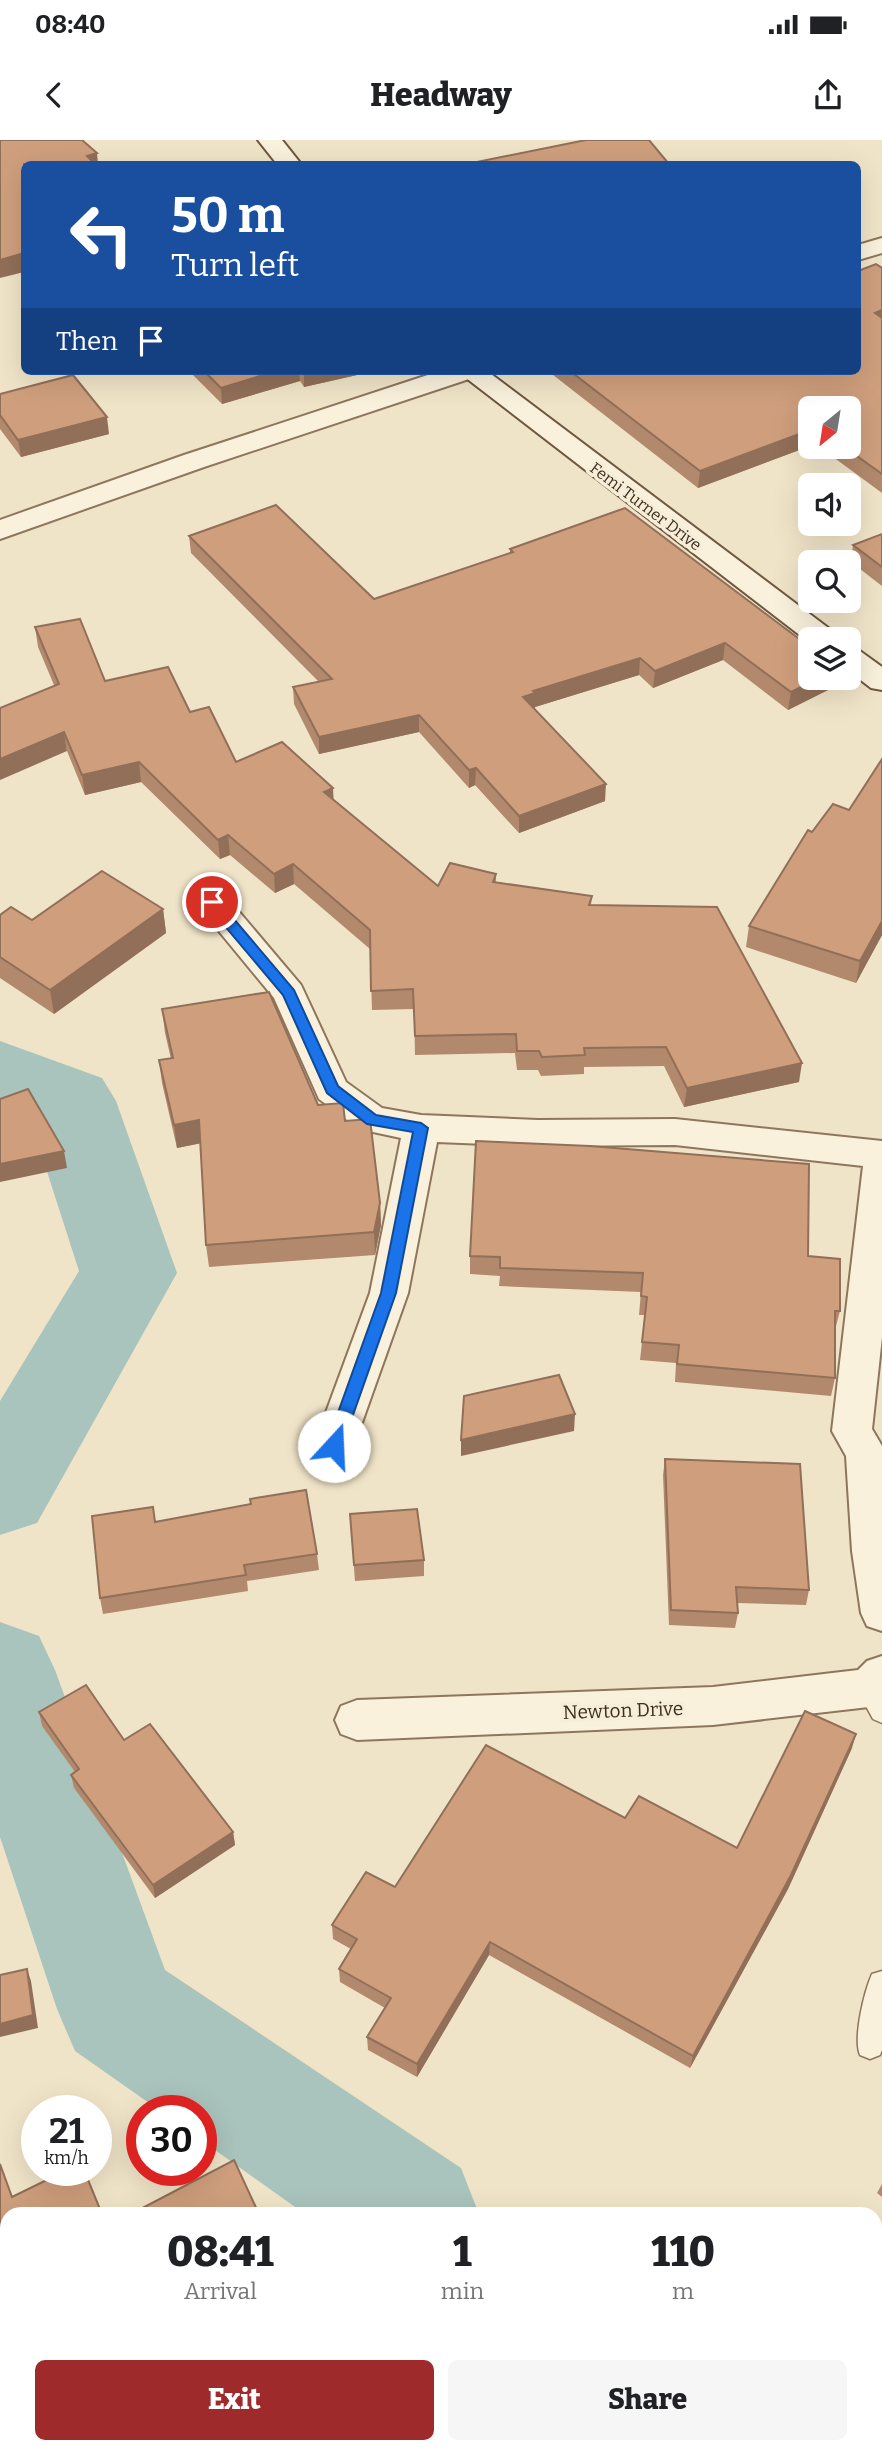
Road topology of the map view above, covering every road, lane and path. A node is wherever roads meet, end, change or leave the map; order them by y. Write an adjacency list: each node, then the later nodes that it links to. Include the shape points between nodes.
1 (270, 140): 2 (street)
2 (287, 161)
3 (882, 245): 4 (street)
4 (861, 252)
5 (456, 375): 7 (street)
6 (473, 375): 8 (street, Femi Turner Drive)
7 (0, 530)
8 (808, 627)
9 (861, 666): 10 (street)
10 (882, 681)
11 (212, 902): 12 (street, via 289,993 332,1090 372,1120)
12 (421, 1128): 13 (street, via 676,1132); 15 (street, via 388,1293)
13 (882, 1155)
14 (882, 1161): 16 (street, via 852,1431 866,1454)
15 (334, 1446)
16 (882, 1613)
17 (878, 1692): 18 (street, Newton Drive, via 713,1706)
18 (357, 1720)
19 (882, 1984): 20 (lane)
20 (870, 2045)

